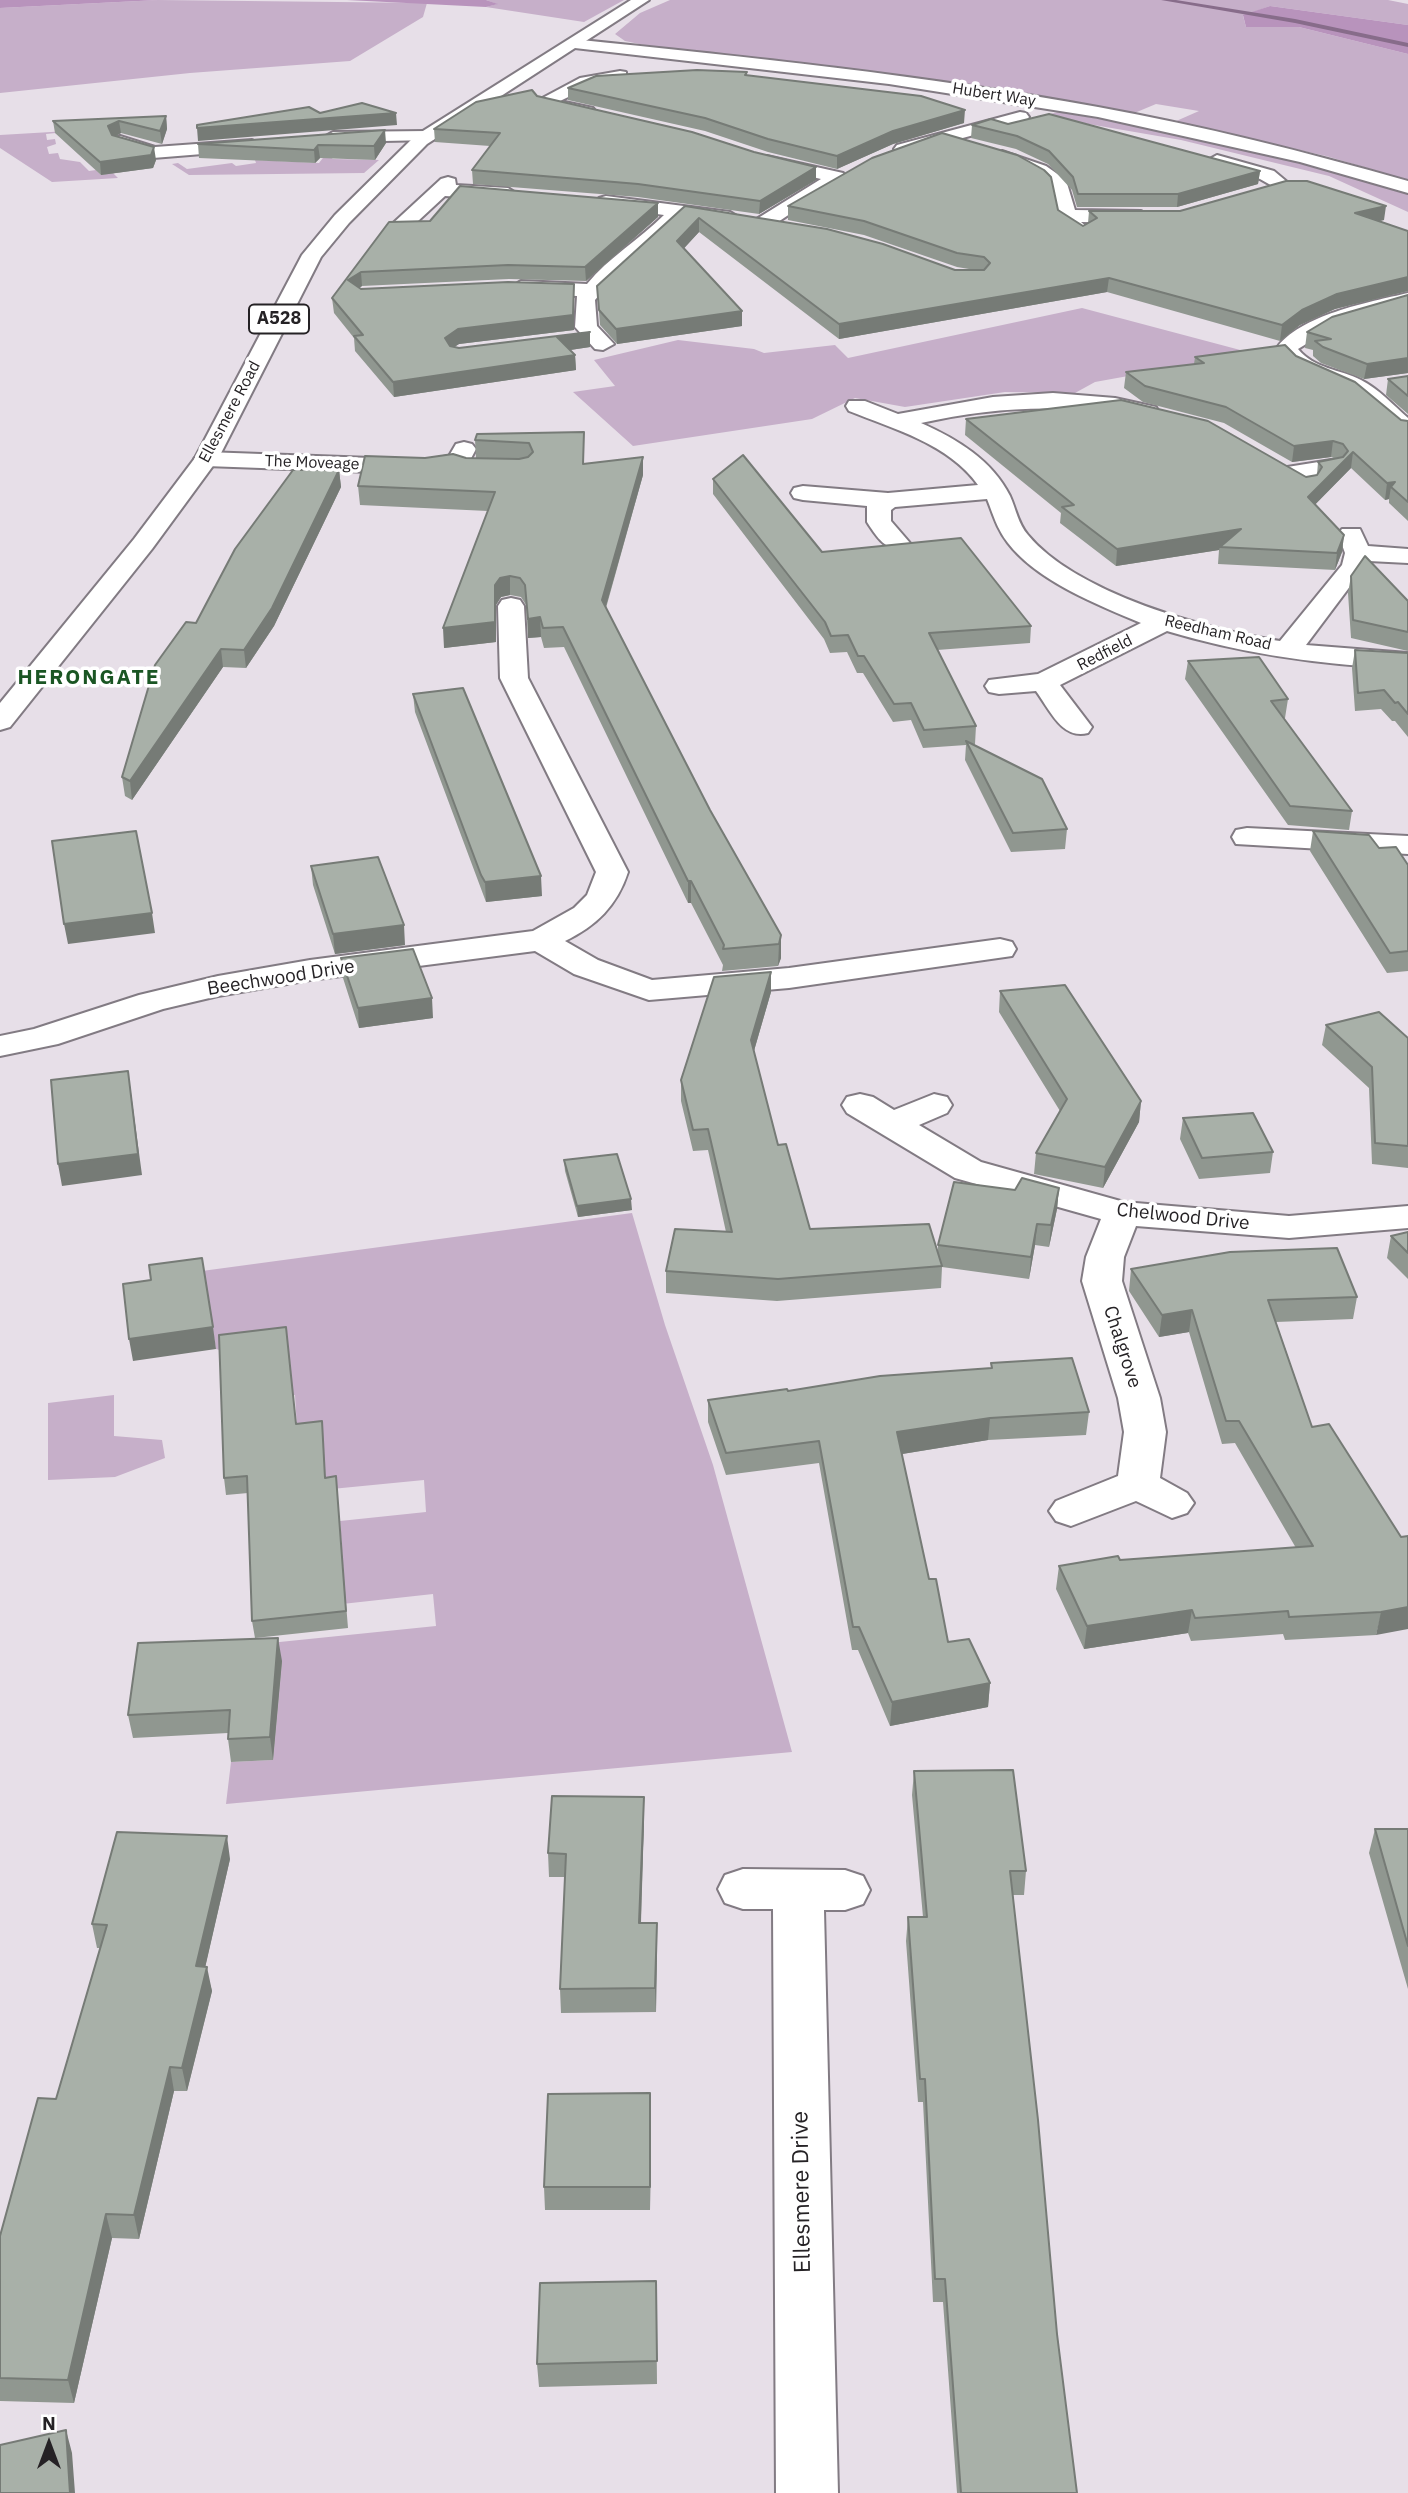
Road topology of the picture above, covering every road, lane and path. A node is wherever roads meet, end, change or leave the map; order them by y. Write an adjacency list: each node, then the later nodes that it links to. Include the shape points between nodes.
1 (641, 0): 2 (street, Ellesmere Road / A528)
2 (572, 44): 7 (street, Hubert Way, via 828,71); 10 (street, Ellesmere Road / A528)
3 (667, 72): 5 (street)
4 (638, 74): 6 (street, via 586,82)
5 (808, 86)
6 (544, 102): 8 (street); 9 (street)
7 (1051, 104): 11 (street, via 1014,120); 20 (street, Hubert Way, via 1218,135)
8 (525, 111)
9 (601, 115)
10 (427, 136): 12 (street); 41 (street, Ellesmere Road / A528, via 342,219 312,256)
11 (943, 138): 17 (street); 25 (street, via 1050,176 1059,184)
12 (313, 139)
13 (120, 141): 14 (street, via 153,158)
14 (265, 144)
15 (748, 155): 27 (street, via 842,175)
16 (1193, 155): 18 (street, via 1250,169)
17 (883, 156)
18 (1283, 186): 19 (street); 21 (street)
19 (1304, 186)
20 (1408, 187)
21 (1263, 192)
22 (528, 195): 29 (street, via 440,191)
23 (585, 200): 24 (street)
24 (679, 211): 27 (street); 32 (street)
25 (1066, 216): 26 (street); 30 (street)
26 (1158, 217)
27 (762, 224): 28 (street)
28 (787, 228)
29 (397, 230)
30 (1091, 237)
31 (496, 288): 32 (street)
32 (591, 290): 34 (street, via 583,307 586,327 598,340)
33 (1408, 299): 36 (street, via 1317,328 1288,344 1297,363)
34 (567, 340)
35 (1384, 385): 36 (street)
36 (1361, 389): 40 (street)
37 (857, 406): 39 (street, Reedham Road)
38 (1168, 416): 39 (street, via 1094,402 1045,399 972,404)
39 (898, 421): 45 (street, Reedham Road, via 972,463)
40 (1408, 429)
41 (206, 459): 42 (street, The Moveage, via 426,467); 56 (street, Ellesmere Road / A528)
42 (468, 459)
43 (1331, 467): 44 (street)
44 (1288, 473)
45 (995, 491): 47 (street); 51 (street, Reedham Road, via 1005,524 1041,560 1083,587)
46 (803, 493): 47 (street)
47 (888, 500): 48 (street, via 878,508 879,522)
48 (897, 543)
49 (1405, 556): 52 (street, via 1354,543 1355,566)
50 (511, 606): 60 (street, Beechwood Drive, via 514,678 612,872 608,891 595,908 575,925)
51 (1164, 622): 52 (street, Reedham Road); 54 (street, Redfield)
52 (1289, 648): 53 (street, Reedham Road)
53 (1408, 661)
54 (1044, 682): 55 (street, Redfield); 57 (street)
55 (999, 687)
56 (0, 721)
57 (1078, 727)
58 (1247, 838): 59 (street)
59 (1408, 845)
60 (540, 940): 61 (street, via 586,967 649,990 789,978); 62 (street, Beechwood Drive, via 227,984 170,996 53,1036)
61 (1000, 949)
62 (0, 1046)
63 (934, 1105): 64 (street, Chelwood Drive, via 876,1115 968,1170)
64 (1122, 1213): 65 (street, Chelwood Drive, via 1289,1227); 66 (street, Chalgrove, via 1101,1281 1139,1398 1155,1494)
65 (1408, 1217)
66 (1072, 1511)
67 (743, 1889): 68 (street, Ellesmere Drive, via 822,1891)
68 (807, 2493)

